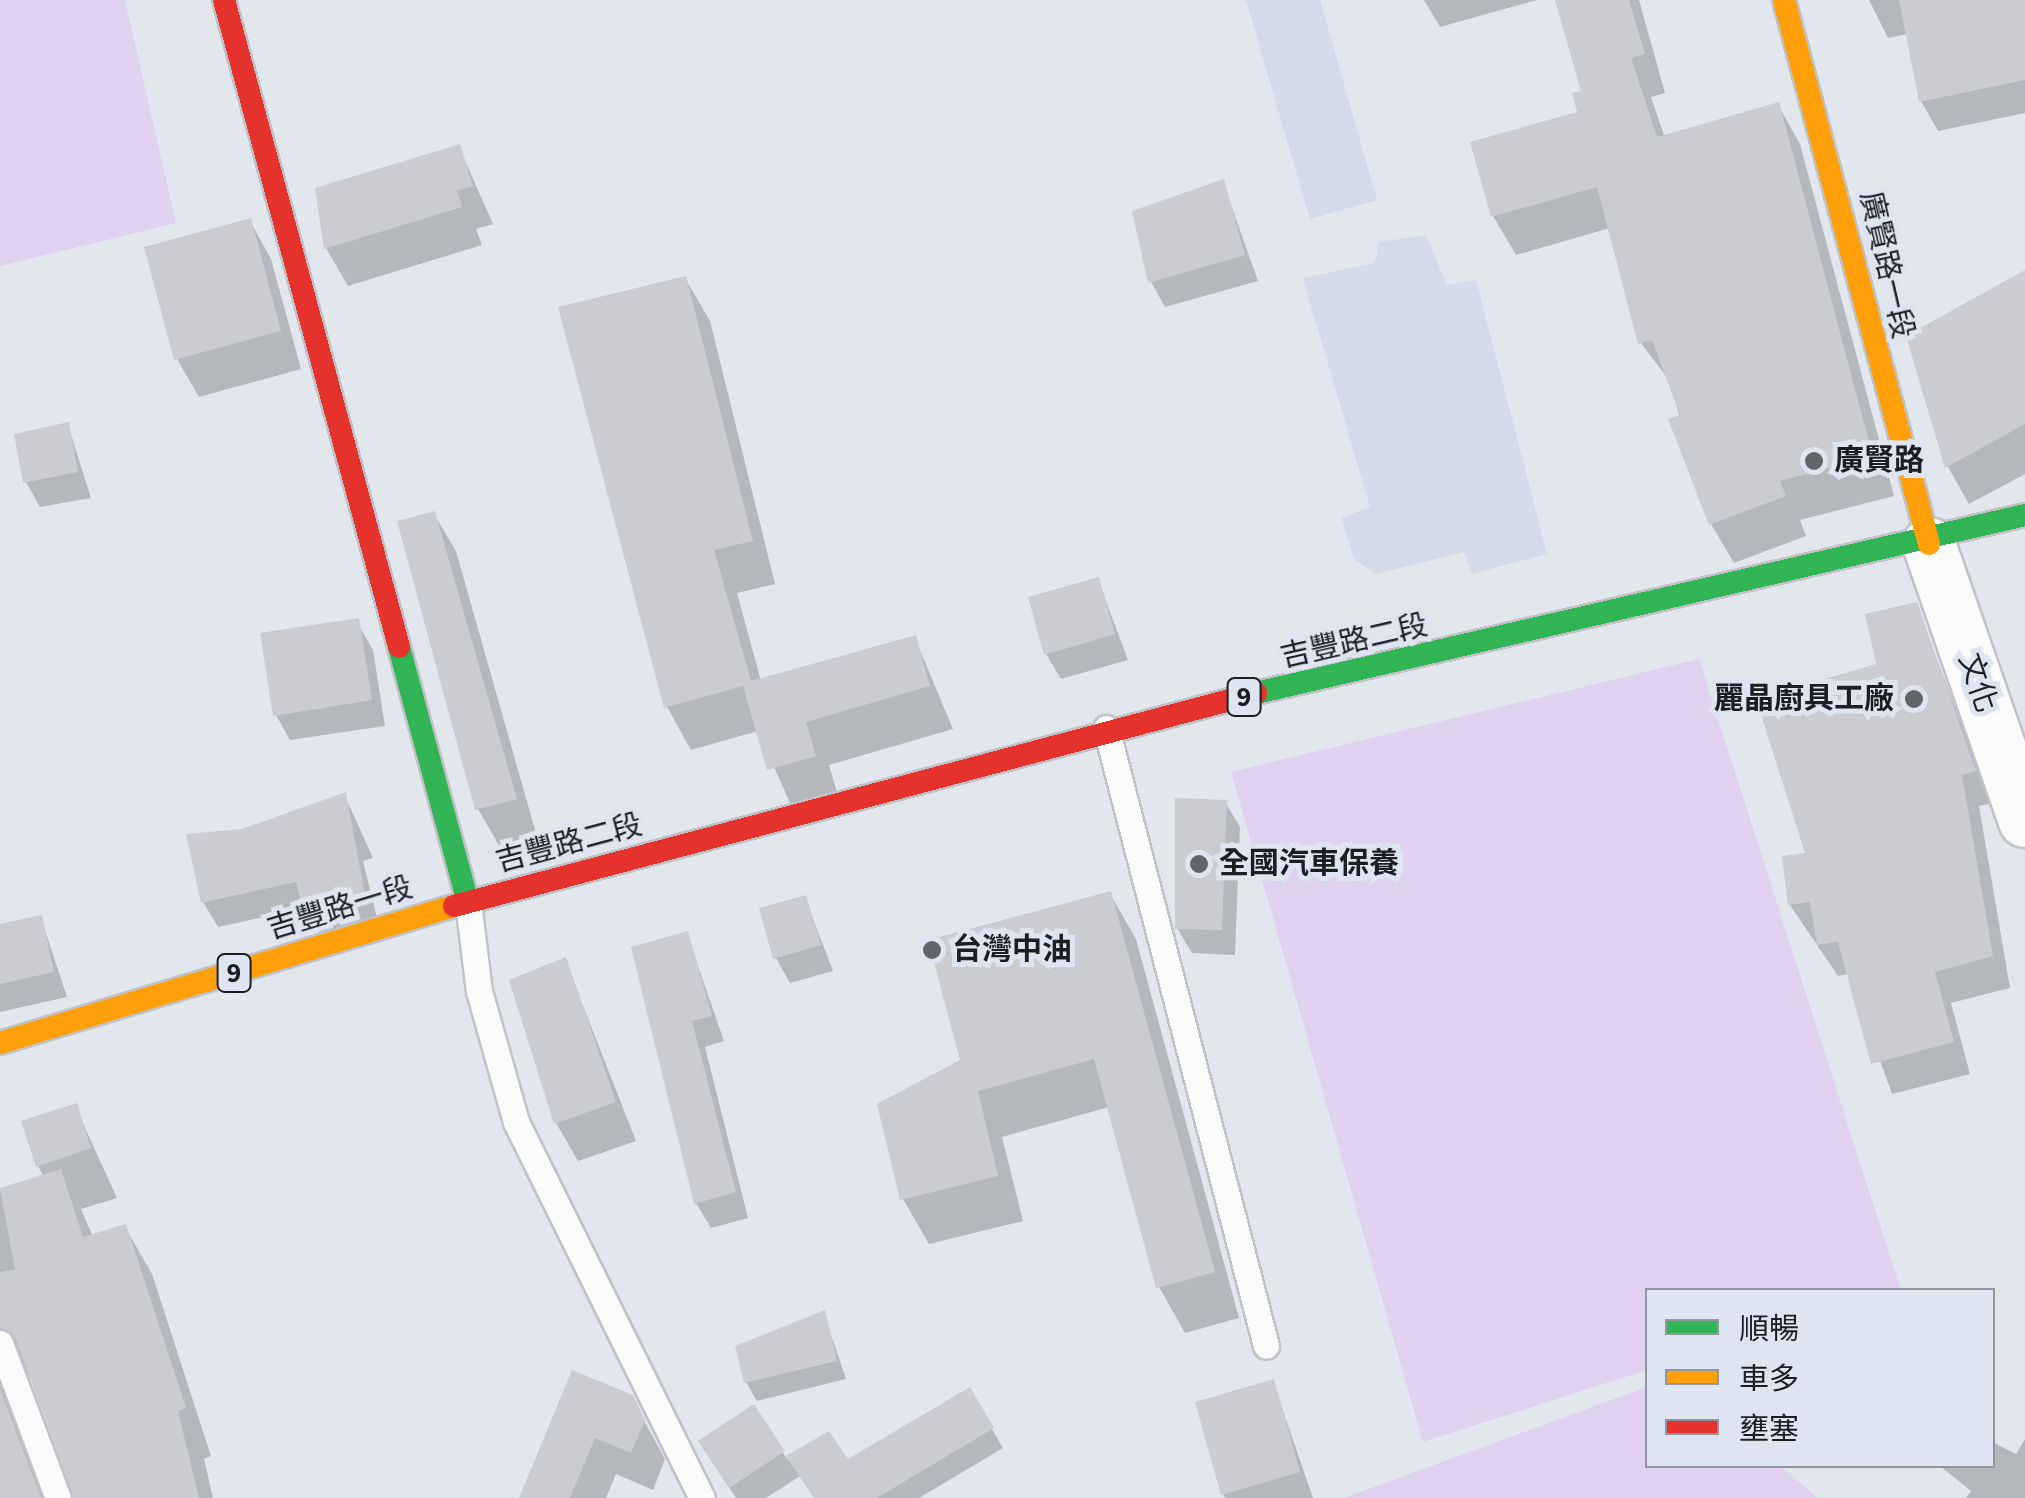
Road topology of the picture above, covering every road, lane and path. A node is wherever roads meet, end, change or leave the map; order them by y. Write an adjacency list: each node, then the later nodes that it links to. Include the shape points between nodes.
1 (224, 0): 7 (main road)
2 (1784, 0): 4 (main road, 廣賢路一段)
3 (2025, 514): 4 (main road, 吉豐路二段 / 9)
4 (1929, 544): 5 (main road, 吉豐路二段 / 9); 6 (street, 文化)
5 (1106, 728): 7 (main road, 吉豐路二段 / 9); 10 (lane)
6 (2025, 821)
7 (468, 902): 8 (main road, 吉豐路一段 / 9); 12 (lane, via 478,991 516,1122)
8 (0, 1043)
9 (0, 1343): 11 (lane)
10 (1266, 1346)
11 (58, 1498)
12 (702, 1498)

